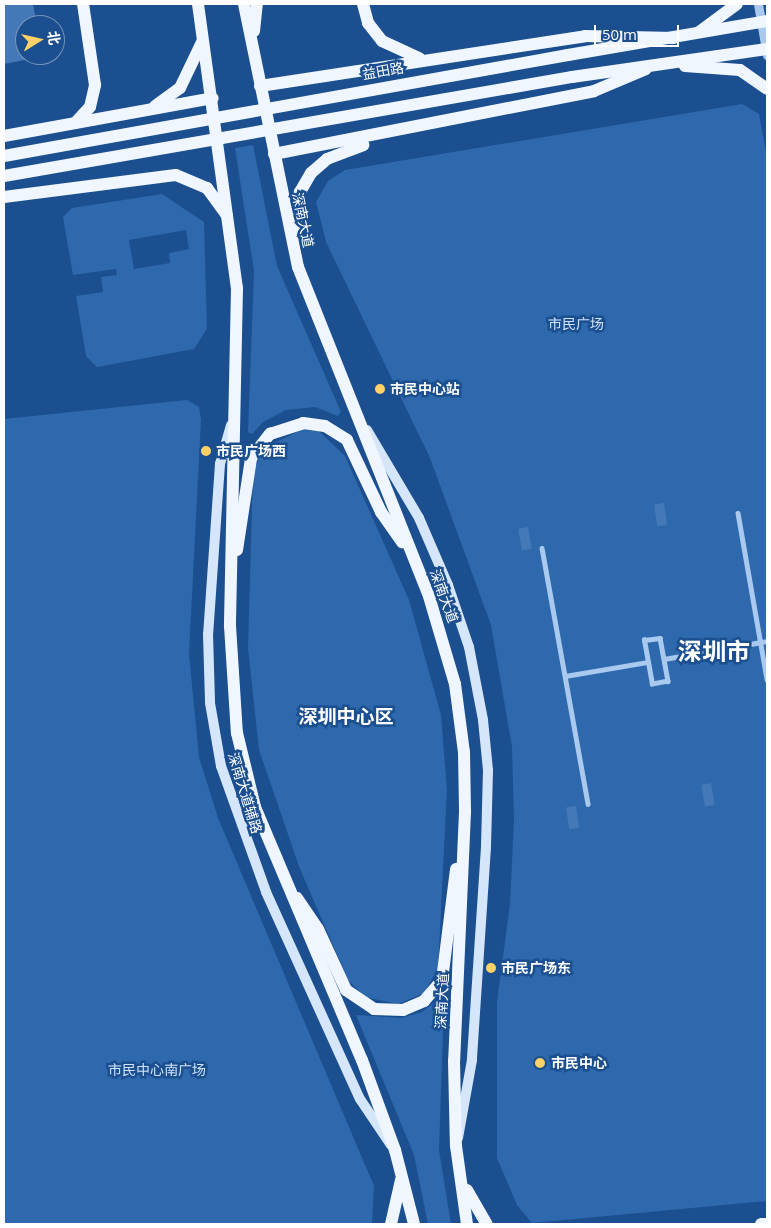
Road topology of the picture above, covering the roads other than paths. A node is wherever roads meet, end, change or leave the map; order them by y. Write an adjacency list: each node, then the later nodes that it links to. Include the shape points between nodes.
1 (83, 4): 21 (main road, via 95,85 90,107)
2 (198, 4): 10 (main road)
3 (244, 4): 12 (main road, 深南大道)
4 (257, 4): 12 (main road)
5 (363, 4): 14 (main road, via 368,23 387,46 407,56)
6 (738, 4): 9 (main road)
7 (758, 4): 8 (street)
8 (764, 22): 9 (main road, 益田路); 13 (street)
9 (699, 32): 11 (main road, 益田路)
10 (203, 37): 19 (main road); 20 (main road, via 198,57 180,88)
11 (674, 38): 14 (main road, via 609,33); 25 (main road, 益田路, bridge)
12 (252, 44): 17 (main road, 深南大道)
13 (767, 51): 15 (main road)
14 (432, 59): 17 (main road)
15 (673, 64): 16 (main road); 18 (main road, via 740,70)
16 (646, 69): 22 (main road, via 594,91); 26 (main road, bridge, via 572,76)
17 (260, 86): 24 (main road, 深南大道)
18 (767, 90)
19 (212, 98): 20 (main road); 28 (main road)
20 (147, 110): 21 (main road)
21 (74, 124): 23 (main road)
22 (388, 135): 24 (main road); 29 (main road, via 327,159 305,181 294,221)
23 (4, 136)
24 (274, 154): 29 (main road, 深南大道)
25 (4, 156)
26 (4, 176)
27 (4, 198): 28 (main road, via 176,175 207,188)
28 (231, 224): 30 (main road, via 237,288)
29 (298, 267): 31 (main road, 深南大道)
30 (235, 412): 35 (main road); 46 (main road, 深南大道辅路, via 220,464 209,596 208,666 219,758 266,892 360,1099)
31 (365, 427): 34 (main road, 深南大道); 45 (main road, via 430,540 463,625 483,720 487,811 472,1060)
32 (738, 513): 37 (street)
33 (542, 548): 40 (street)
34 (413, 556): 35 (main road, via 381,512 347,440 325,426 303,423 270,434 251,458 243,530); 43 (main road, 深南大道, via 440,625 454,684 464,752)
35 (232, 561): 44 (main road, via 230,653 238,733 255,807)
36 (767, 641): 37 (street)
37 (761, 642): 38 (street); 41 (street)
38 (664, 659): 39 (street, via 660,638 644,640); 39 (street, via 668,681 652,684)
39 (648, 662): 40 (street)
40 (565, 676): 42 (street)
41 (767, 679)
42 (588, 804)
43 (464, 836): 44 (main road, via 451,899 442,980 430,996 410,1008 374,1008 350,994 318,929); 45 (main road, 深南大道, via 454,1061)
44 (285, 883): 46 (main road, via 362,1060)
45 (456, 1146): 47 (main road, 深南大道)
46 (395, 1150): 48 (main road)
47 (460, 1171): 51 (main road, 深南大道); 52 (main road, via 472,1204)
48 (402, 1173): 49 (main road); 50 (main road)
49 (391, 1224)
50 (414, 1224)
51 (467, 1224)
52 (487, 1224)
53 (761, 1224): 54 (main road)
54 (767, 1224)

